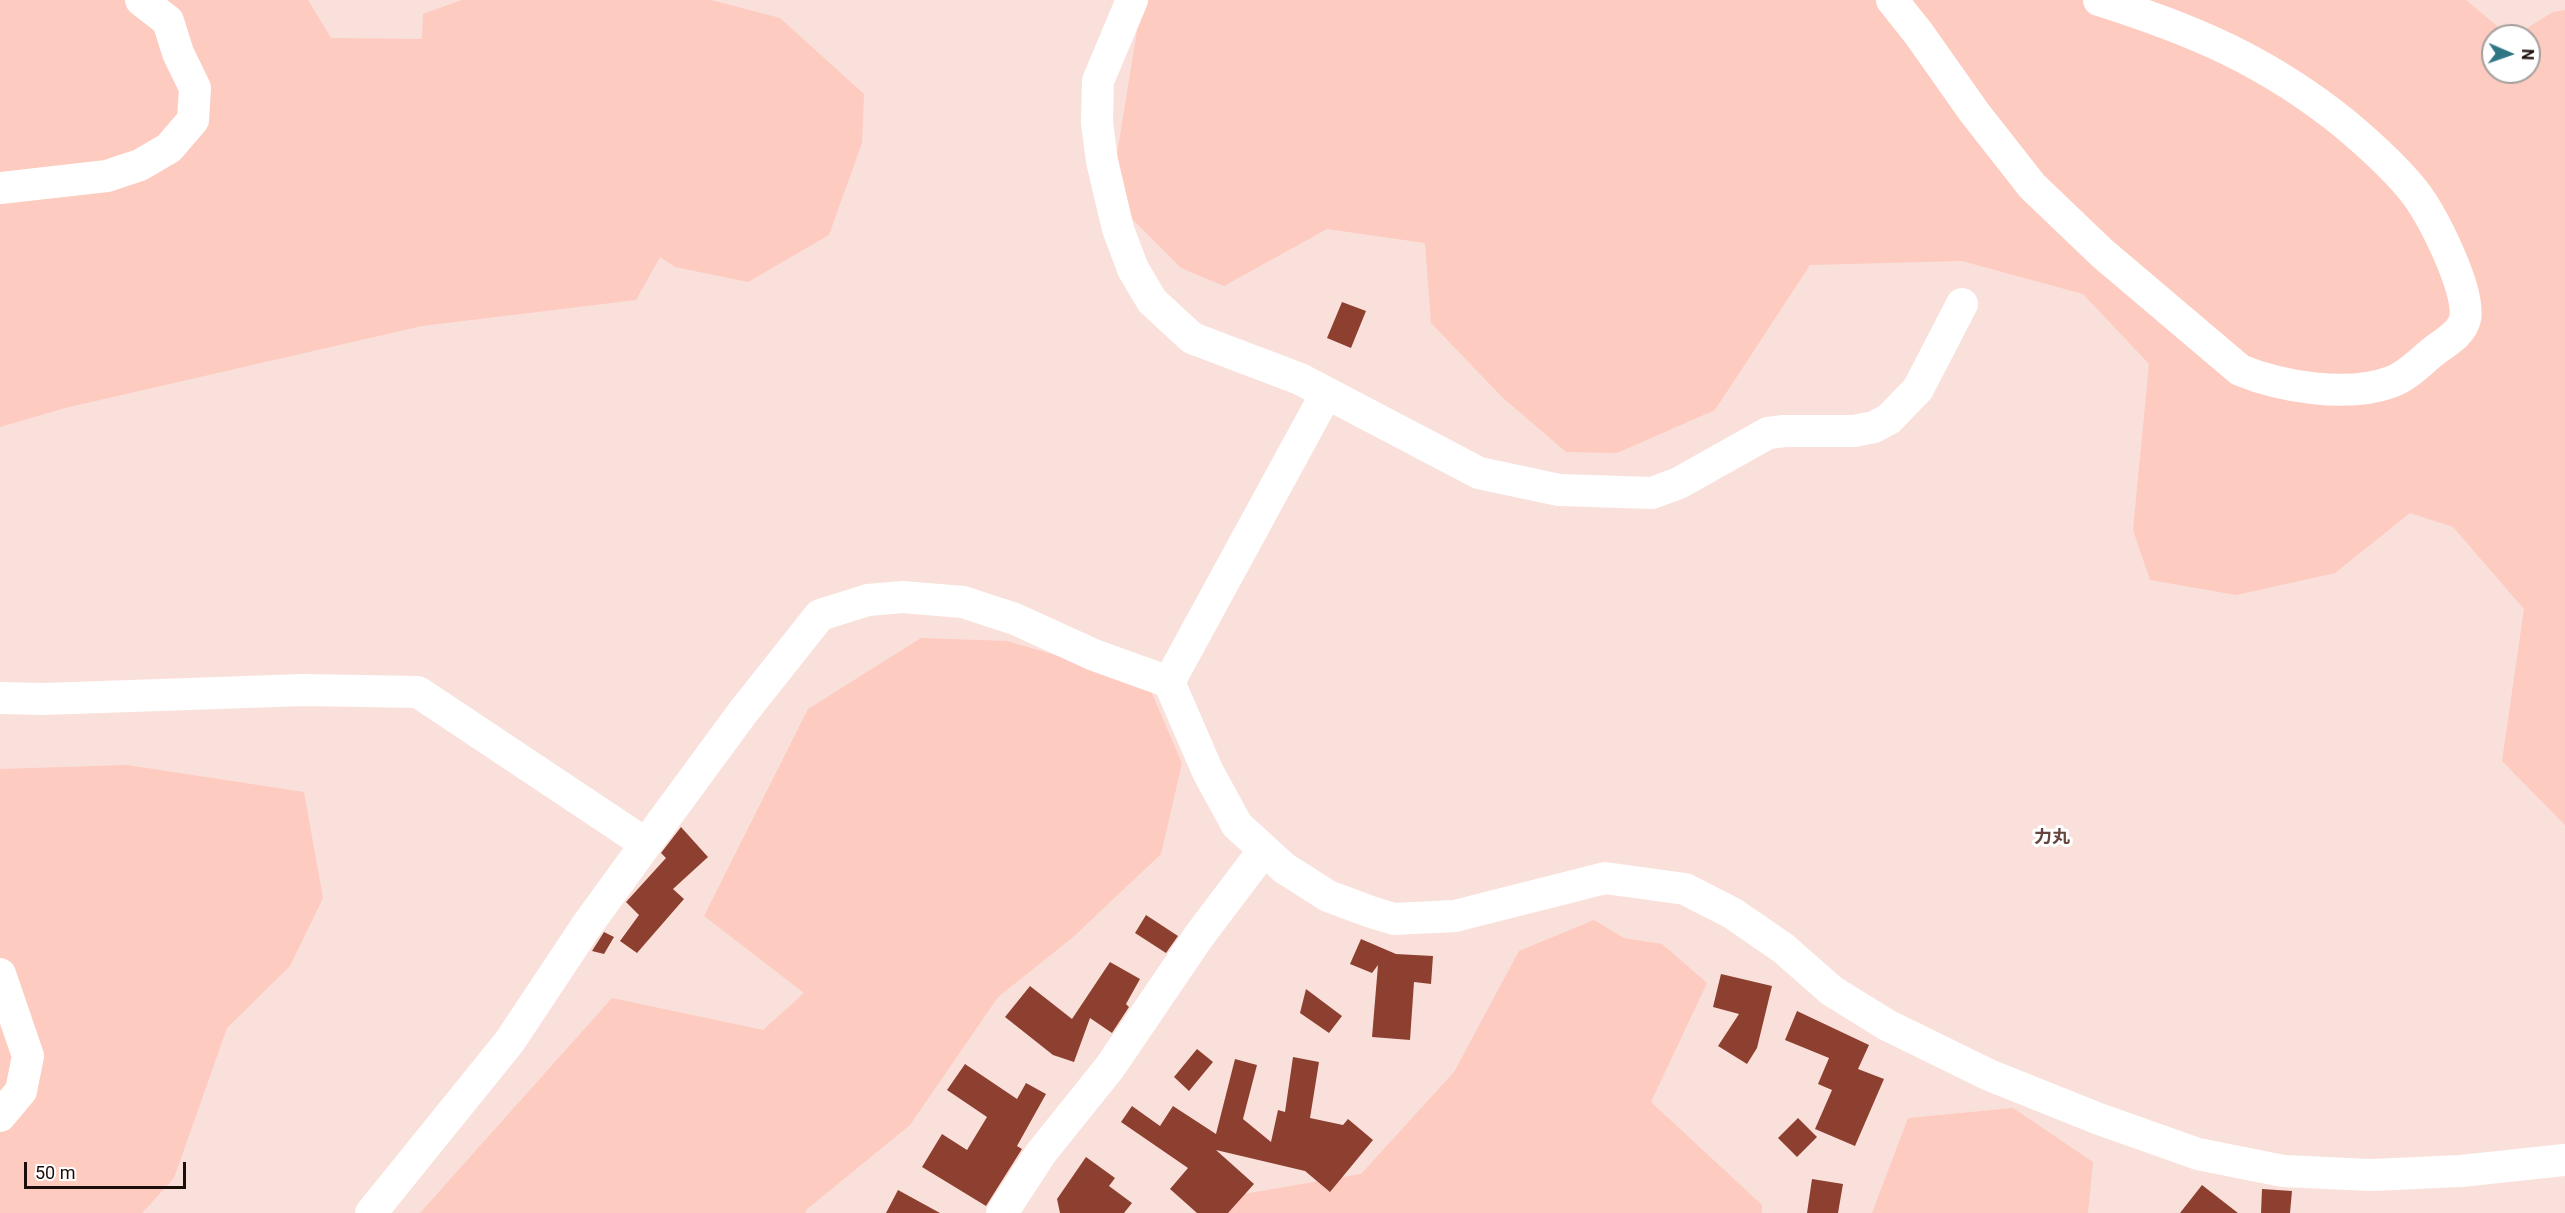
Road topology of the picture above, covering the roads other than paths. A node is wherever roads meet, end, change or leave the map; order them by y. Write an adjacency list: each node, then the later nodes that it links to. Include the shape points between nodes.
1 (141, 0): 5 (street, via 168,21 195,88 193,120 169,148 129,169 107,176)
2 (1132, 0): 7 (street, via 1098,81 1097,123 1118,229 1133,269 1152,301 1192,338)
3 (1892, 0): 4 (street, via 2032,186 2102,253 2240,370 2310,388 2374,387 2410,371 2461,330 2465,298 2437,226 2409,186 2362,138 2307,94 2215,42)
4 (2099, 0)
5 (0, 188)
6 (1962, 304): 7 (street, via 1918,389 1889,418 1874,427 1854,431 1785,430 1768,434 1679,483 1652,493 1559,490 1479,473)
7 (1326, 394): 8 (street)
8 (1169, 682): 10 (street, via 963,602 903,597 868,600 820,615 742,712); 11 (street, via 1208,772 1237,825)
9 (0, 698): 10 (street, via 304,690 418,692)
10 (645, 844): 15 (street, via 510,1041)
11 (1264, 850): 14 (street, via 1328,896 1394,919 1455,916 1605,878 1684,889 1732,913 1783,948 1832,991 1887,1025 1989,1075 2198,1154 2283,1171 2371,1175); 16 (street, via 1199,936 1110,1067 1041,1153)
12 (0, 975): 13 (street, via 28,1056 21,1091)
13 (0, 1116)
14 (2565, 1160)
15 (371, 1213)
16 (1002, 1213)

